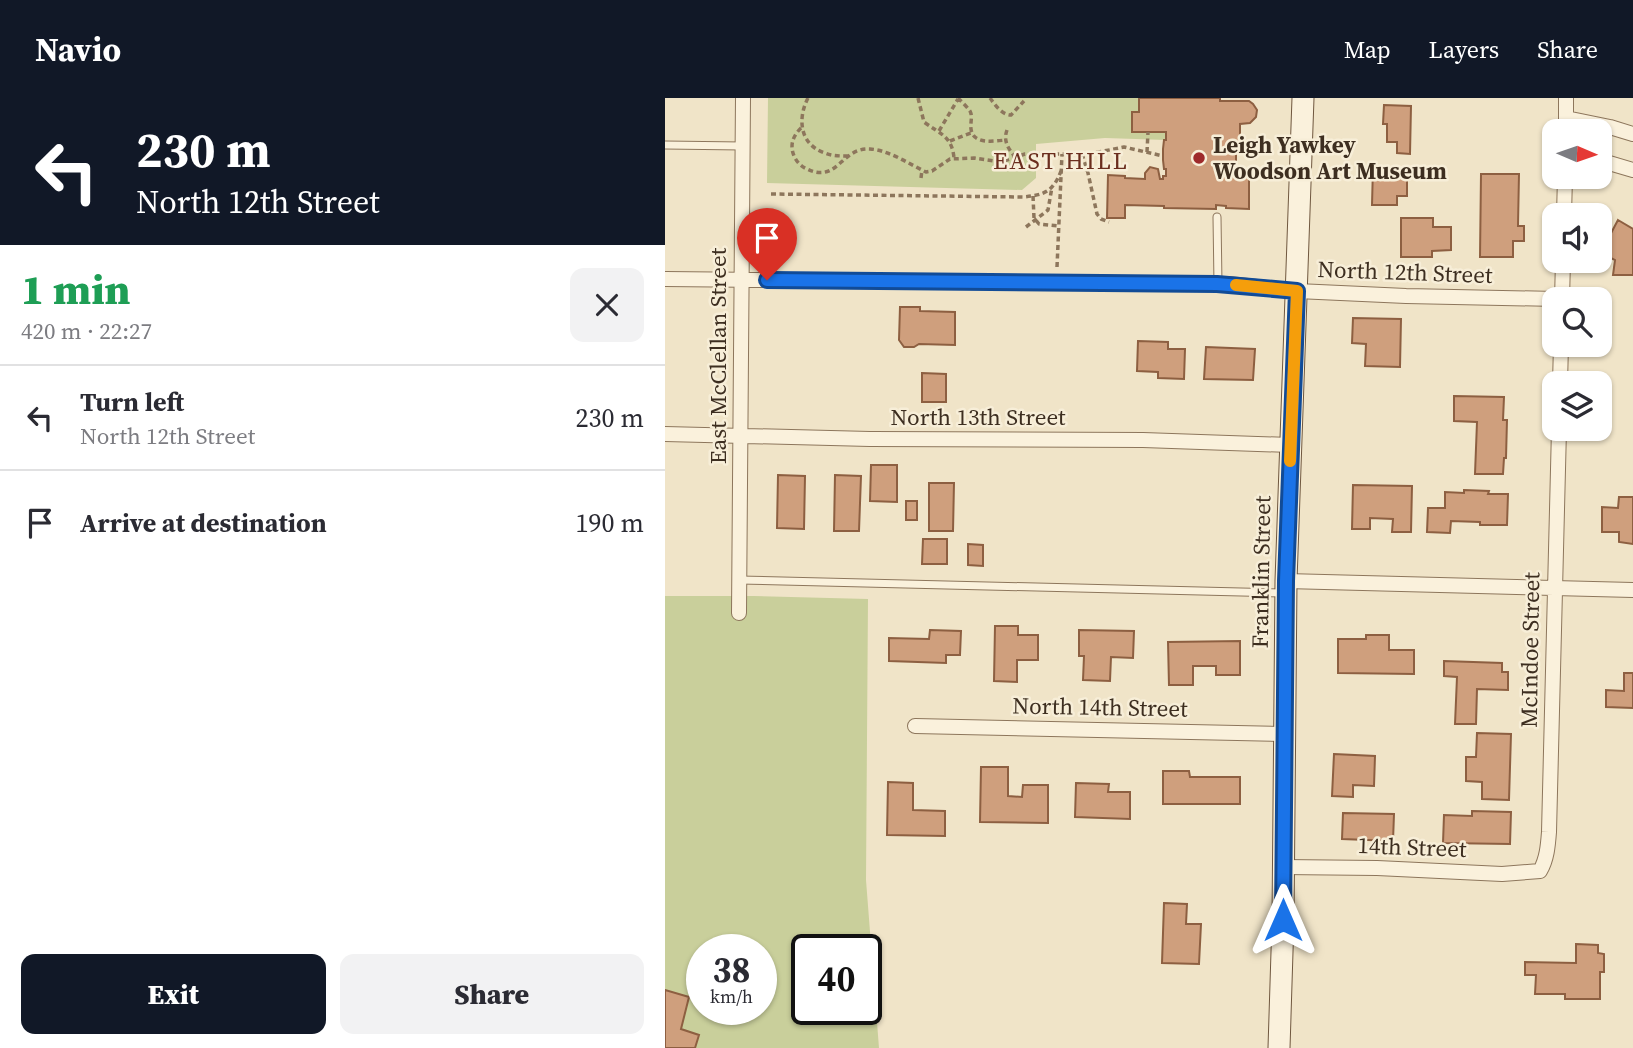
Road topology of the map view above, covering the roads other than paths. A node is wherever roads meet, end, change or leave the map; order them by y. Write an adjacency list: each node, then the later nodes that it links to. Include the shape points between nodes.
1 (743, 98): 8 (street, East McClellan Street)
2 (1303, 98): 15 (street, Franklin Street)
3 (1566, 98): 4 (street)
4 (1566, 119)
5 (1612, 128): 6 (street)
6 (1633, 134)
7 (665, 145): 8 (lane)
8 (742, 146): 13 (street, East McClellan Street)
9 (1612, 164): 10 (street)
10 (1633, 170)
11 (1217, 217): 14 (lane)
12 (665, 279): 13 (street, North 12th Street)
13 (741, 279): 14 (street, North 12th Street); 18 (street, East McClellan Street)
14 (1217, 284): 15 (street, North 12th Street)
15 (1297, 291): 16 (street, North 12th Street); 20 (street, Franklin Street)
16 (1542, 299)
17 (665, 434): 18 (street, North 13th Street)
18 (741, 435): 20 (street, North 13th Street); 21 (street, East McClellan Street)
19 (1559, 441): 23 (street, McIndoe Street)
20 (1290, 445): 22 (street, Franklin Street)
21 (739, 580): 22 (lane); 25 (street, East McClellan Street)
22 (1286, 587): 23 (street); 27 (street, Franklin Street)
23 (1555, 587): 24 (street); 29 (street, McIndoe Street, via 1549,832)
24 (1633, 590)
25 (739, 613)
26 (915, 726): 27 (street, North 14th Street)
27 (1284, 734): 28 (street, Franklin Street)
28 (1283, 867): 29 (street, 14th Street, via 1502,874); 30 (street, Franklin Street)
29 (1540, 871)
30 (1279, 1048)

